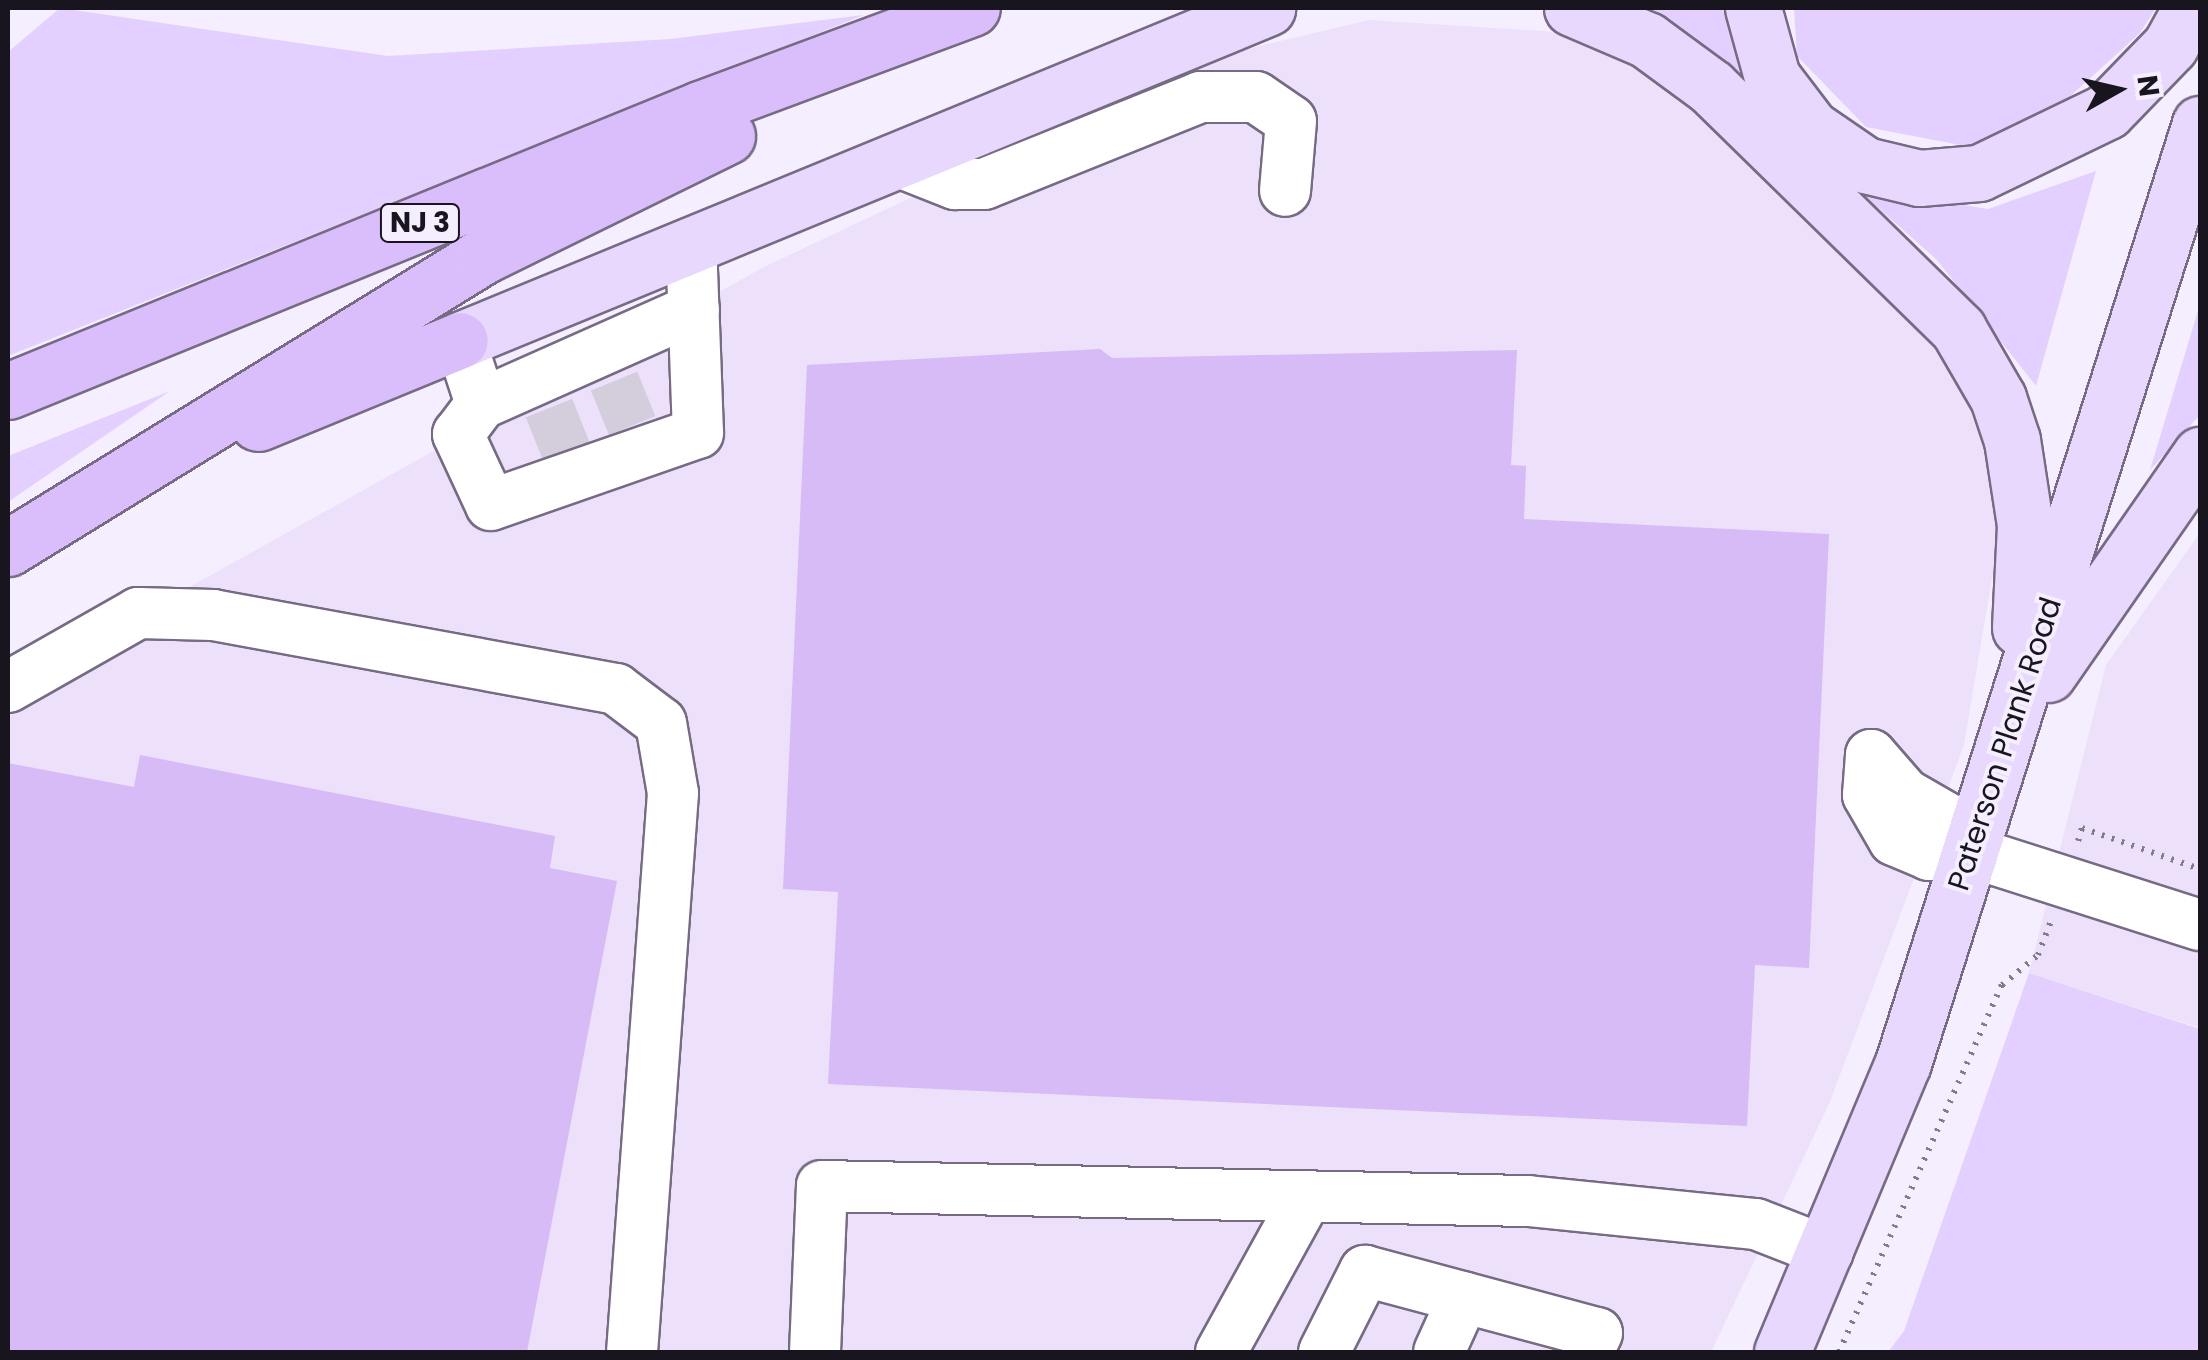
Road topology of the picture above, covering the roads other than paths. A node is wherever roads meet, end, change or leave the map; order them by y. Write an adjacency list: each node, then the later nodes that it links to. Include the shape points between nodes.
1 (972, 8): 6 (highway, NJ 3)
2 (1267, 8): 8 (main road)
3 (1572, 8): 21 (main road, via 1647,40 1711,87 1932,298 1979,363 2012,440 2026,525)
4 (1753, 8): 5 (main road, via 1772,77 1811,128 1865,165 1919,178 1978,173 2106,111 2170,46)
5 (2191, 8)
6 (834, 59): 13 (highway, NJ 3); 17 (highway, via 761,120 483,256)
7 (2200, 124): 21 (main road, Paterson Plank Road)
8 (894, 160): 9 (street, via 955,184 984,184 1200,97 1256,97 1291,121); 10 (main road)
9 (1286, 191)
10 (691, 242): 11 (street); 12 (main road)
11 (694, 308): 14 (street); 14 (street, via 698,433)
12 (460, 340): 15 (street); 17 (highway, via 275,419)
13 (8, 391)
14 (622, 402): 16 (street); 16 (street)
15 (481, 404): 16 (street); 16 (street, via 458,434 491,506)
16 (557, 429)
17 (178, 443): 19 (highway)
18 (2200, 455): 21 (main road)
19 (8, 548)
20 (8, 688): 27 (street, via 138,614 213,614 616,689 661,723 673,793)
21 (2010, 731): 22 (main road, Paterson Plank Road)
22 (1971, 852): 23 (street); 25 (main road, Paterson Plank Road, via 1883,1120)
23 (2200, 924)
24 (1306, 1196): 25 (street, via 1528,1201 1756,1224); 28 (street, via 822,1186); 29 (street)
25 (1828, 1252): 33 (main road, Paterson Plank Road)
26 (1464, 1297): 30 (street, via 1366,1271); 31 (street); 32 (street, via 1597,1333)
27 (632, 1352)
28 (816, 1352)
29 (1221, 1352)
30 (1324, 1352)
31 (1439, 1352)
32 (1588, 1352)
33 (1782, 1352)

